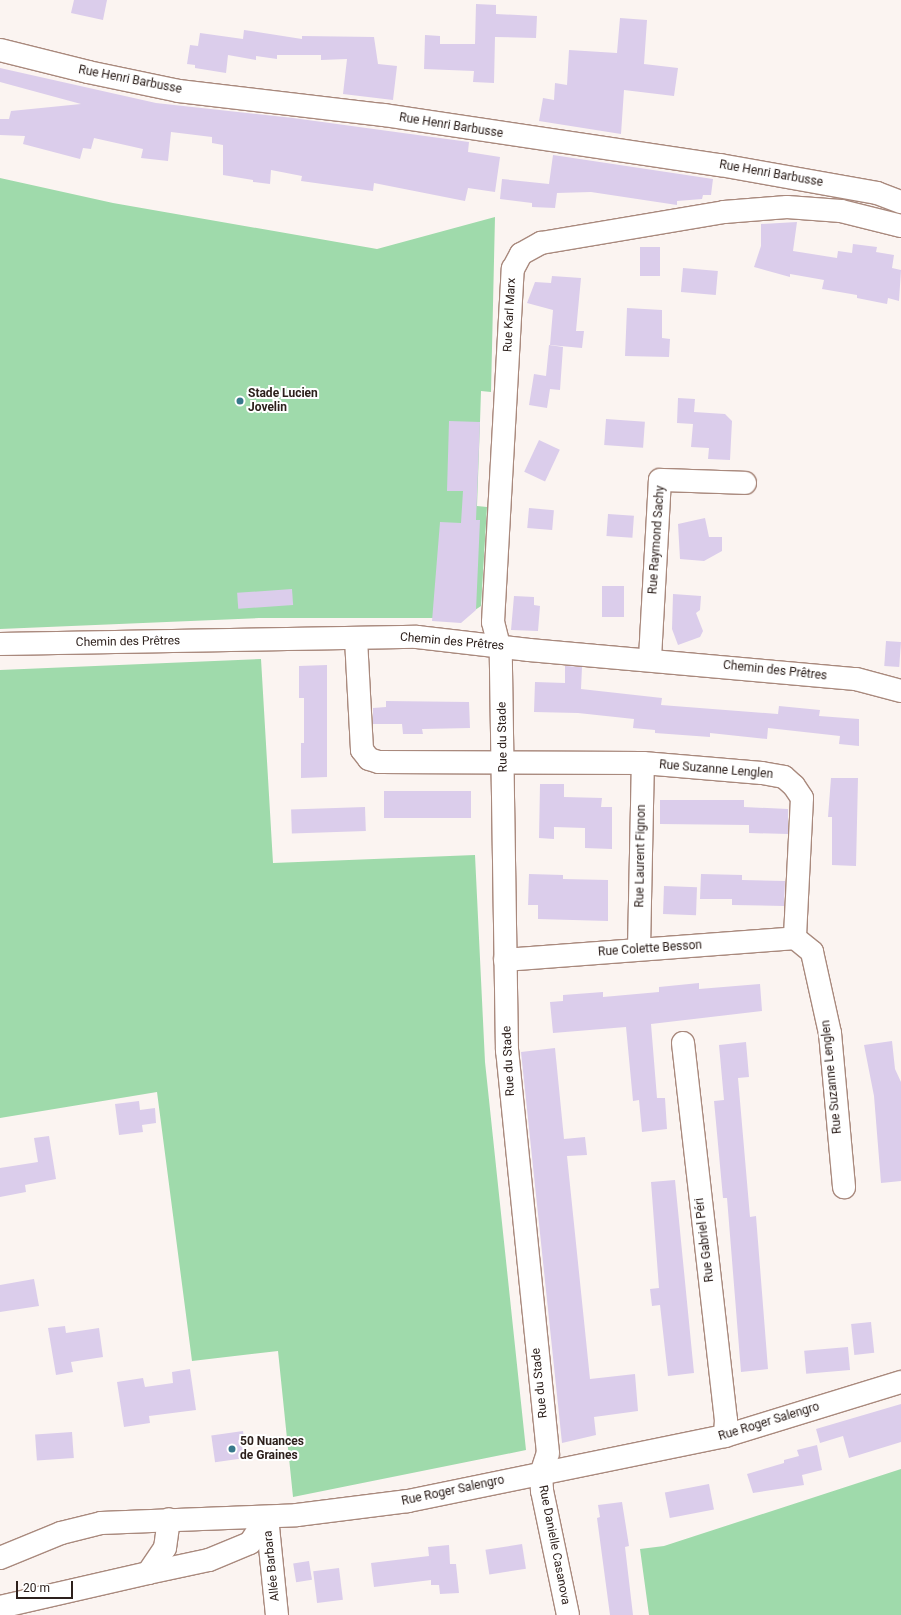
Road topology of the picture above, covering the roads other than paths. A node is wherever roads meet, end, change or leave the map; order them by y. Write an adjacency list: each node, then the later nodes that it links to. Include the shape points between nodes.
1 (0, 50): 2 (street, Rue Henri Barbusse, via 179,91 384,115 720,165 877,193)
2 (901, 202)
3 (901, 226): 7 (street, Rue Karl Marx, via 841,211 787,207 724,212 541,243 521,254 513,269 493,622)
4 (745, 483): 8 (street, Rue Raymond Sachy, via 660,480)
5 (356, 639): 6 (street, Chemin des Prêtres); 7 (street, Chemin des Prêtres, via 417,637); 10 (street, Rue Suzanne Lenglen, via 362,750 369,759 379,762)
6 (0, 644)
7 (497, 646): 8 (street, Chemin des Prêtres); 10 (street, Rue du Stade, via 501,654)
8 (650, 658): 9 (street, Chemin des Prêtres, via 856,678)
9 (901, 691)
10 (504, 762): 11 (street, Rue Suzanne Lenglen); 14 (street, Rue du Stade)
11 (643, 763): 12 (street, Rue Suzanne Lenglen, via 762,773 784,777 794,786 802,798); 13 (street, Rue Laurent Fignon)
12 (795, 938): 13 (street, Rue Colette Besson); 16 (street, Rue Suzanne Lenglen, via 812,952 830,1033)
13 (639, 949): 14 (street, Rue Colette Besson)
14 (505, 960): 19 (street, Rue du Stade, via 507,1051 548,1453)
15 (683, 1043): 18 (street, Rue Gabriel Péri, via 726,1420)
16 (844, 1187)
17 (901, 1382): 18 (street, Rue Roger Salengro)
18 (725, 1436): 19 (street, Rue Roger Salengro)
19 (541, 1474): 20 (street, Rue Roger Salengro, via 408,1501); 26 (street, Rue Danielle Casanova)
20 (267, 1517): 21 (street, Rue Roger Salengro); 23 (street, via 250,1543 208,1560); 25 (street, Allée Barbara)
21 (169, 1519): 22 (street, Rue Roger Salengro, via 101,1523 61,1533); 23 (street, via 165,1548)
22 (0, 1558)
23 (148, 1572): 24 (street)
24 (0, 1607)
25 (277, 1615)
26 (568, 1615)

